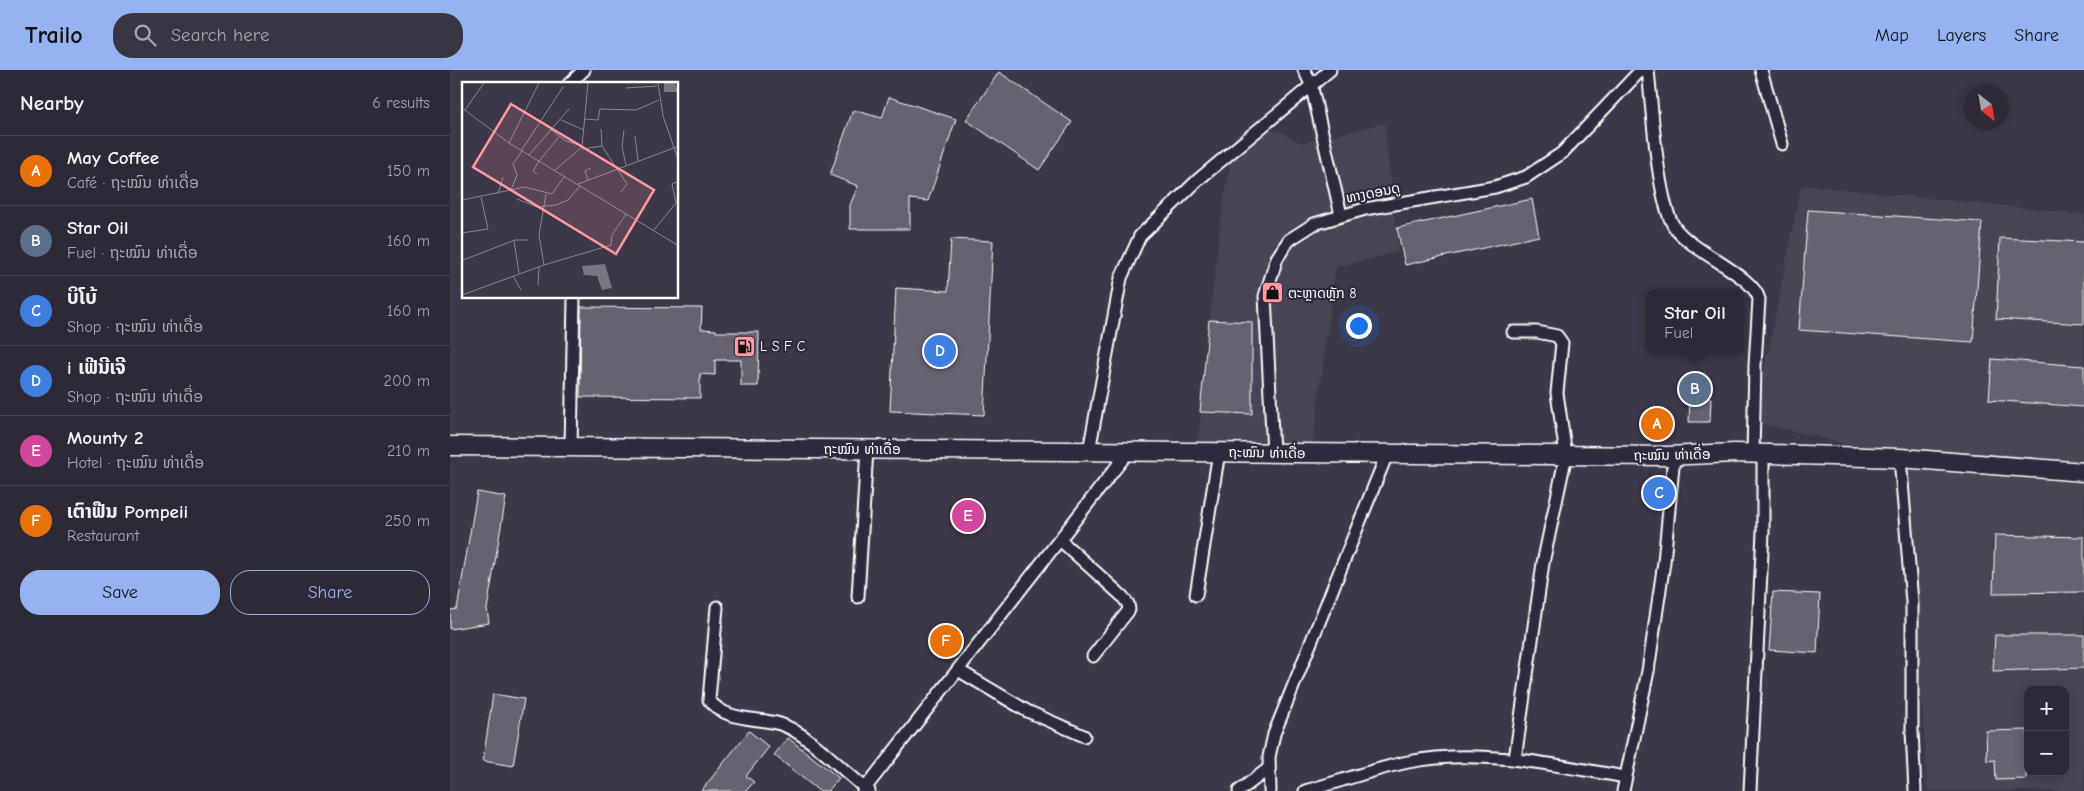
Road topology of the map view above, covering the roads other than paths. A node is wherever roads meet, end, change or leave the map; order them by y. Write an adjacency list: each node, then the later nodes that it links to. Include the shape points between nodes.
1 (584, 70): 7 (street)
2 (1304, 70): 8 (street)
3 (1330, 70): 8 (street)
4 (1641, 70): 10 (street, ທາງດອນດູ, via 1562,153 1526,178 1494,187)
5 (1648, 70): 21 (street, via 1663,197 1674,227 1698,250 1747,281 1759,299 1755,365)
6 (1761, 70): 9 (street)
7 (571, 82)
8 (1311, 84): 10 (street); 16 (street, via 1198,179 1140,236 1120,278)
9 (1782, 144)
10 (1341, 215): 19 (street, ທາງດອນດູ, via 1314,224 1289,240 1270,276 1265,296 1265,317)
11 (574, 299): 14 (street)
12 (1513, 332): 22 (street, via 1557,336 1562,343 1557,393)
13 (450, 446): 14 (main road, ຖະໝົນ ທ່າເດື່ອ)
14 (571, 446): 15 (main road, ຖະໝົນ ທ່າເດື່ອ)
15 (867, 450): 16 (main road, ຖະໝົນ ທ່າເດື່ອ); 28 (street)
16 (1089, 451): 17 (main road, ຖະໝົນ ທ່າເດື່ອ)
17 (1128, 451): 18 (main road, ຖະໝົນ ທ່າເດື່ອ); 26 (street)
18 (1219, 452): 19 (main road, ຖະໝົນ ທ່າເດື່ອ); 27 (street)
19 (1273, 453): 20 (main road, ຖະໝົນ ທ່າເດື່ອ)
20 (1387, 454): 22 (main road, ຖະໝົນ ທ່າເດື່ອ); 34 (street, via 1274,734)
21 (1758, 454): 23 (main road, ຖະໝົນ ທ່າເດື່ອ); 24 (main road, ຖະໝົນ ທ່າເດື່ອ); 41 (street, via 1763,532)
22 (1566, 455): 23 (main road, ຖະໝົນ ທ່າເດື່ອ); 33 (street, via 1543,563)
23 (1674, 456): 35 (street, via 1664,562 1648,671)
24 (1900, 458): 25 (main road, ຖະໝົນ ທ່າເດື່ອ); 42 (street, via 1912,602)
25 (2084, 472)
26 (1060, 540): 30 (street, via 1128,604 1129,610); 31 (street)
27 (1196, 595)
28 (858, 597)
29 (717, 607): 36 (street, via 709,700 715,708 724,713 781,724 797,732)
30 (1092, 656)
31 (958, 670): 32 (street, via 1026,711); 36 (street)
32 (1084, 736)
33 (1515, 759): 35 (street); 39 (street, via 1471,757 1408,762)
34 (1268, 769): 37 (street); 38 (street)
35 (1625, 777): 40 (street)
36 (866, 790)
37 (1240, 791)
38 (1270, 791)
39 (1305, 791)
40 (1623, 791)
41 (1750, 791)
42 (1915, 791)

